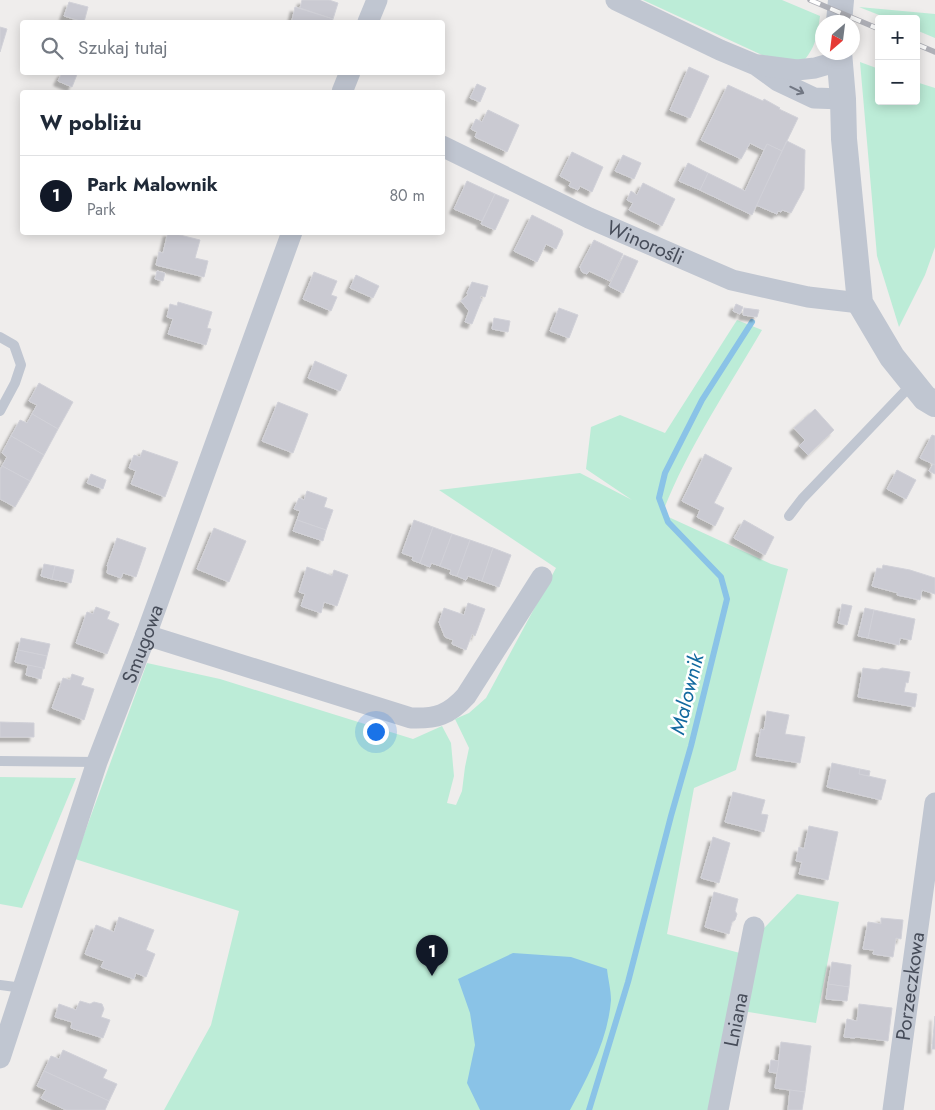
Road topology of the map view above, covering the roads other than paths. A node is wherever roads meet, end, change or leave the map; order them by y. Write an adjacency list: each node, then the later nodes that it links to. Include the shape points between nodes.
1 (377, 0): 5 (street)
2 (616, 0): 8 (street)
3 (841, 0): 4 (street)
4 (840, 15)
5 (369, 20)
6 (832, 60): 8 (street, via 815,68 797,70)
7 (839, 60): 11 (street)
8 (756, 65): 11 (street, one-way to 11, via 778,81 814,98)
9 (349, 75): 10 (street)
10 (343, 90)
11 (843, 99): 14 (street)
12 (445, 147): 14 (street, Winorośli, via 589,218 732,280 808,297)
13 (291, 235): 21 (street, Smugowa)
14 (860, 303): 16 (street, via 892,357)
15 (0, 337): 18 (lane, via 14,346 20,365)
16 (913, 383): 17 (street, via 925,398); 19 (lane)
17 (935, 404)
18 (0, 411)
19 (789, 516)
20 (542, 577): 21 (street, via 466,696 456,707 431,718 411,718)
21 (146, 635): 23 (street, Smugowa)
22 (0, 761): 23 (lane)
23 (97, 762): 27 (street, Smugowa)
24 (935, 803): 30 (street, Porzeczkowa)
25 (754, 928): 29 (street, Lniana)
26 (0, 985): 27 (lane)
27 (23, 988): 28 (street, Smugowa)
28 (0, 1058)
29 (718, 1110)
30 (894, 1110)

